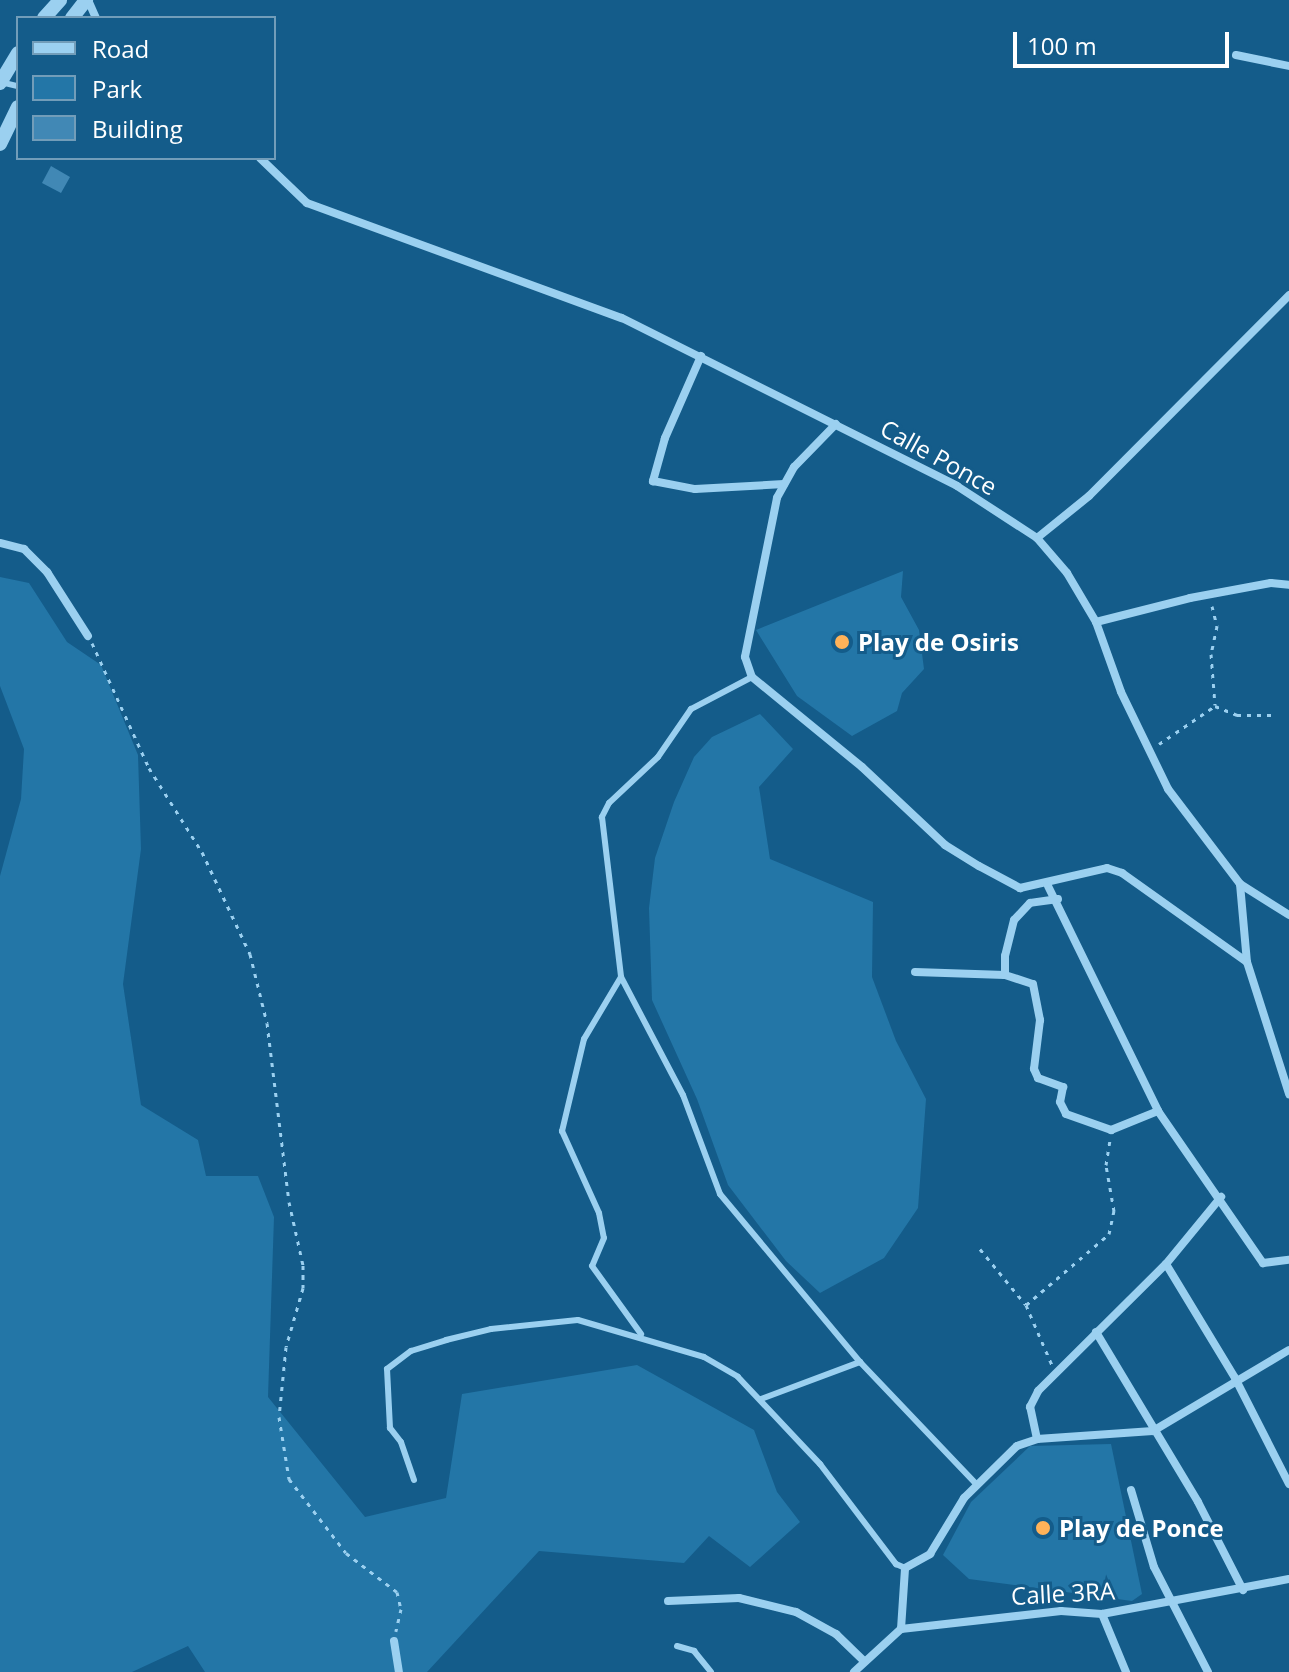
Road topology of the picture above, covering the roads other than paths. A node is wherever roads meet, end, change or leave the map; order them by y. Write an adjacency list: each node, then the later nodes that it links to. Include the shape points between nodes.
1 (60, 0): 3 (street)
2 (87, 0): 4 (street)
3 (46, 16)
4 (74, 16)
5 (1236, 55): 7 (street)
6 (16, 56): 8 (street)
7 (1289, 66)
8 (0, 83)
9 (16, 111): 10 (street)
10 (0, 144)
11 (262, 160): 13 (street, Calle Ponce, via 307,203 334,216 622,318)
12 (1289, 295): 16 (street, via 1089,496)
13 (701, 356): 14 (street, Calle Ponce); 15 (street, via 665,438 653,481 695,489)
14 (836, 424): 15 (street); 16 (street, Calle Ponce, via 957,486)
15 (784, 484): 21 (street, via 768,534 747,643 745,657)
16 (1037, 538): 19 (street, Calle Ponce, via 1067,573)
17 (0, 543): 20 (street, via 24,549 47,572)
18 (1289, 585): 19 (street, via 1209,594)
19 (1096, 622): 22 (street, Calle Ponce, via 1168,789)
20 (88, 636)
21 (752, 677): 23 (street, via 862,767 945,845 1020,888); 29 (lane, via 691,709 658,757 609,803 602,817)
22 (1240, 884): 25 (street); 26 (street)
23 (1048, 886): 24 (street); 26 (street, via 1091,871 1122,873)
24 (1058, 899): 28 (street, via 1030,903 1014,920); 31 (street, via 1111,1023)
25 (1289, 915)
26 (1247, 962): 30 (street)
27 (915, 972): 28 (street)
28 (1005, 975): 31 (street, via 1033,984 1040,1020 1038,1078 1063,1087 1060,1102 1066,1114 1111,1130)
29 (621, 977): 36 (lane, via 584,1039 577,1086 563,1109 562,1131 599,1213 604,1238 592,1266); 38 (lane, via 683,1095 720,1194)
30 (1289, 1094)
31 (1158, 1111): 32 (street)
32 (1221, 1197): 33 (street, via 1263,1263); 34 (street)
33 (1289, 1260)
34 (1166, 1264): 35 (street); 39 (street)
35 (1096, 1332): 41 (street); 42 (street, via 1054,1372 1030,1407)
36 (643, 1337): 40 (lane, via 704,1357 738,1377); 43 (lane, via 578,1320 536,1322 411,1351 387,1369 390,1428 401,1442)
37 (1289, 1350): 39 (street)
38 (860, 1362): 40 (lane); 45 (lane)
39 (1235, 1378): 41 (street); 44 (street)
40 (761, 1399): 47 (lane)
41 (1153, 1431): 42 (street); 49 (street, via 1198,1502)
42 (1037, 1439): 45 (street, via 1017,1446)
43 (414, 1480)
44 (1289, 1484)
45 (977, 1485): 47 (street, via 952,1513 930,1554)
46 (1131, 1490): 51 (street, via 1144,1543)
47 (905, 1568): 53 (street)
48 (1289, 1579): 49 (street, Calle 3RA)
49 (1243, 1590): 51 (street, Calle 3RA)
50 (668, 1601): 56 (street, via 739,1598 796,1612 836,1634)
51 (1172, 1601): 52 (street, Calle 3RA); 60 (street)
52 (1102, 1614): 53 (street, Calle 3RA, via 1061,1611); 59 (street)
53 (901, 1629): 56 (street)
54 (394, 1641): 57 (street)
55 (677, 1646): 58 (lane, via 694,1651)
56 (860, 1667)
57 (399, 1672)
58 (711, 1672)
59 (1126, 1672)
60 (1208, 1672)

